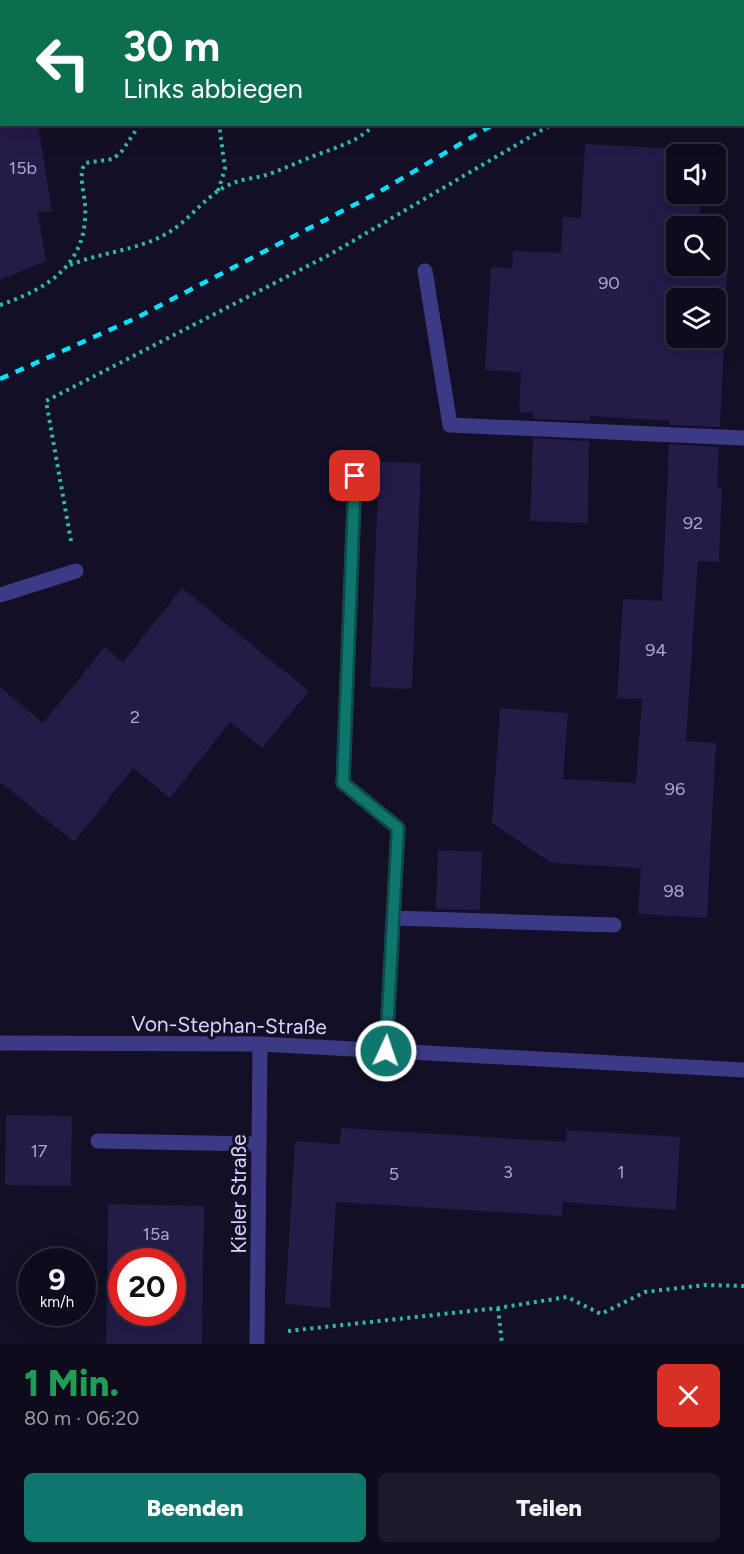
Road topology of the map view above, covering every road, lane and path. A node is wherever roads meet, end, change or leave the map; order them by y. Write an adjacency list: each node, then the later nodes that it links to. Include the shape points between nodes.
1 (139, 126): 6 (path, via 113,159 85,163 81,171 86,218 81,242)
2 (219, 126): 5 (path, via 225,168)
3 (373, 126): 5 (path, via 337,148 235,182)
4 (549, 126): 11 (path, via 329,255 46,401)
5 (217, 192): 6 (path, via 150,243)
6 (70, 265): 8 (path, via 50,283)
7 (425, 271): 9 (street, via 450,425)
8 (0, 305)
9 (744, 438)
10 (355, 476): 13 (street, via 343,783 398,828)
11 (76, 571): 12 (street)
12 (0, 595)
13 (393, 918): 14 (street); 17 (street)
14 (614, 925)
15 (0, 1043): 16 (street, Von-Stephan-Straße)
16 (260, 1044): 17 (street, Von-Stephan-Straße); 20 (street, Kieler Straße)
17 (386, 1051): 18 (street, Von-Stephan-Straße)
18 (744, 1070)
19 (98, 1141): 20 (street)
20 (259, 1144): 23 (street, Kieler Straße)
21 (744, 1286): 22 (path, via 705,1285 645,1292 601,1314 567,1297)
22 (498, 1308): 23 (path); 24 (path)
23 (257, 1339)
24 (502, 1344)

